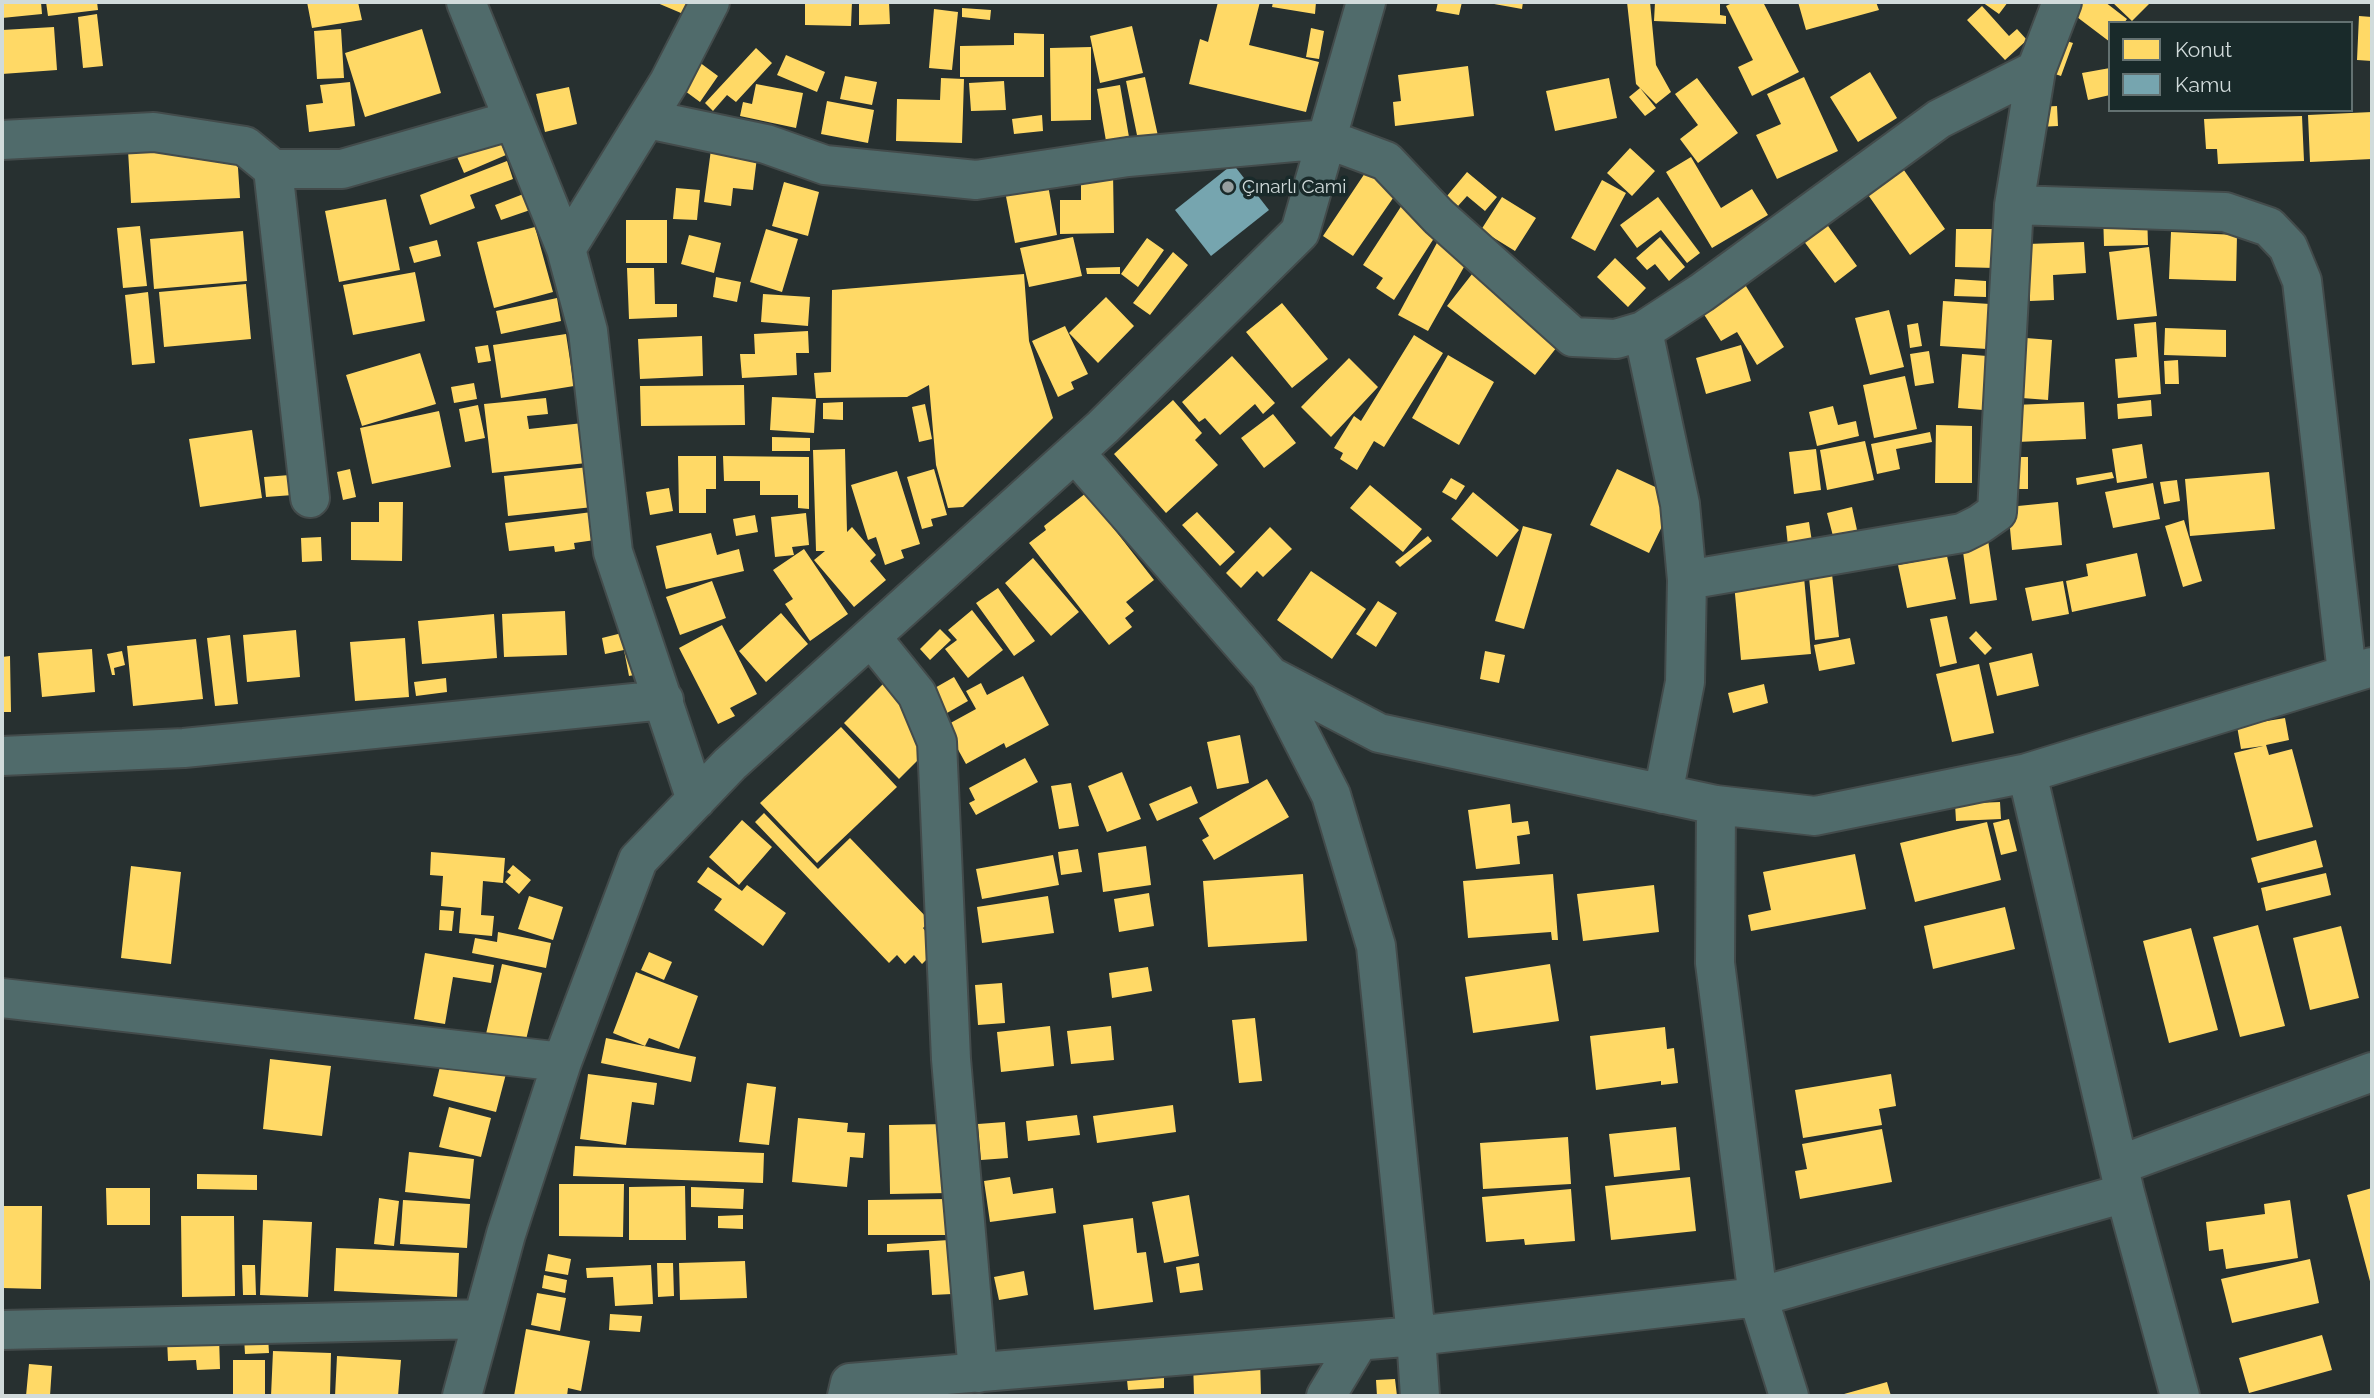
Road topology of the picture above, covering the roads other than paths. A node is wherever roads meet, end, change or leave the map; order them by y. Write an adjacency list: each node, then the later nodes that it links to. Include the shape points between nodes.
1 (466, 2): 7 (street)
2 (710, 2): 6 (street)
3 (1366, 2): 8 (street)
4 (2062, 2): 5 (street)
5 (2036, 70): 11 (street); 13 (street, via 1939,119)
6 (647, 119): 8 (street, via 766,144 825,165 976,180 1128,157); 12 (street)
7 (513, 120): 10 (street, via 342,169); 12 (street)
8 (1327, 139): 13 (street, via 1386,161 1439,217 1573,337 1616,339); 14 (street, via 1300,232)
9 (2, 140): 10 (street, via 154,132 245,146)
10 (273, 169): 15 (street)
11 (2014, 205): 16 (street, via 1997,512 1962,534); 18 (street, via 2225,212 2269,227 2288,247 2302,281)
12 (566, 249): 20 (street, via 588,331 613,552)
13 (1643, 331): 16 (street, via 1680,504)
14 (1075, 453): 17 (street); 19 (street)
15 (310, 498)
16 (1688, 580): 23 (street, via 1685,682)
17 (871, 637): 24 (street); 35 (street, via 917,694 937,742 951,1059)
18 (2360, 670): 22 (street)
19 (1270, 676): 23 (street, via 1379,733); 33 (street, via 1331,795 1376,946)
20 (664, 700): 21 (street, via 184,748); 24 (street)
21 (2, 756)
22 (2027, 773): 25 (street, via 1815,816); 29 (street)
23 (1663, 793): 25 (street)
24 (696, 800): 27 (street, via 638,860)
25 (1716, 804): 30 (street, via 1715,962)
26 (2, 998): 27 (street)
27 (562, 1062): 31 (street)
28 (2372, 1073): 29 (street)
29 (2122, 1179): 30 (street); 41 (street)
30 (1758, 1297): 33 (street); 40 (street)
31 (482, 1319): 32 (street); 36 (street)
32 (2, 1330)
33 (1416, 1336): 34 (street); 39 (street)
34 (1359, 1341): 35 (street); 38 (street)
35 (978, 1373): 37 (street, via 850,1383)
36 (462, 1396)
37 (847, 1396)
38 (1326, 1396)
39 (1420, 1396)
40 (1789, 1396)
41 (2180, 1396)

